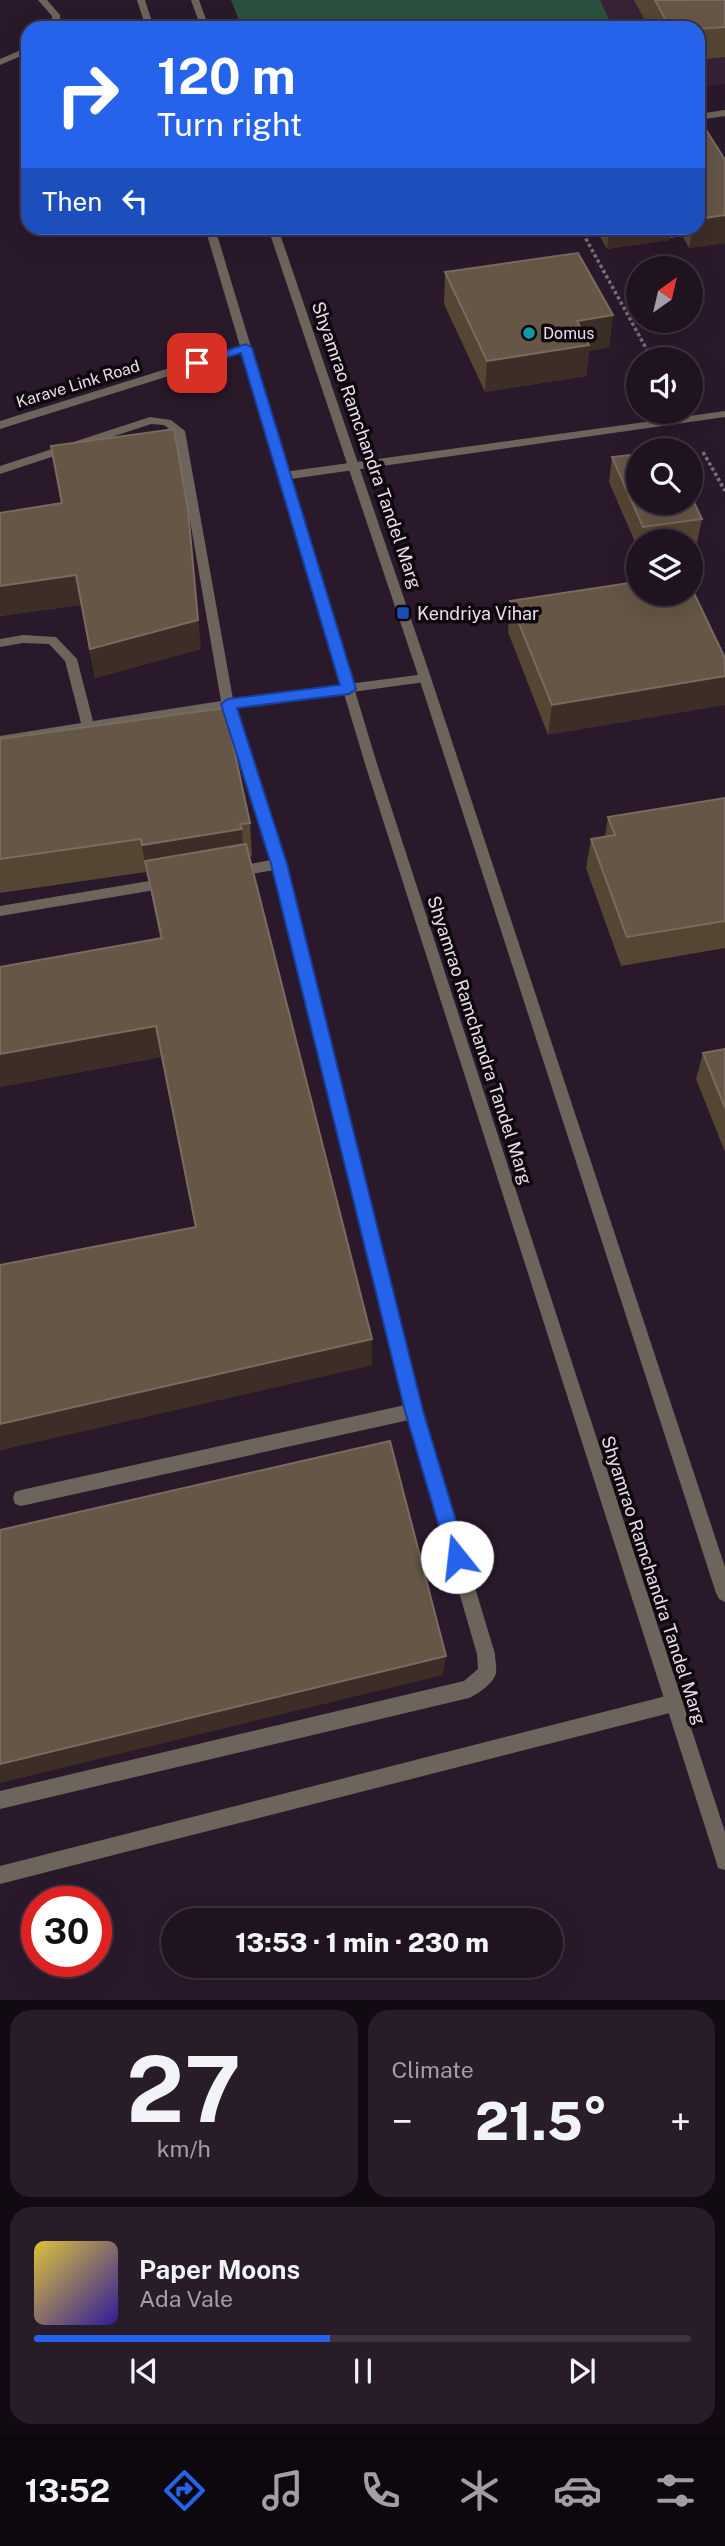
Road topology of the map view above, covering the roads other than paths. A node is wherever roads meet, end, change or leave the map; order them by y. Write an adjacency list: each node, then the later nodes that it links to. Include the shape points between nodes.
1 (42, 0): 4 (street)
2 (141, 0): 5 (street)
3 (195, 0): 6 (street)
4 (56, 21)
5 (148, 21)
6 (202, 21)
7 (21, 53): 8 (street)
8 (0, 62)
9 (725, 113): 10 (street)
10 (705, 116)
11 (211, 235): 13 (street, Shyamrao Ramchandra Tandel Marg)
12 (275, 235): 16 (street, Shyamrao Ramchandra Tandel Marg)
13 (246, 348): 15 (street, Karave Link Road); 18 (street, Shyamrao Ramchandra Tandel Marg)
14 (725, 414): 16 (street)
15 (0, 425)
16 (354, 466): 18 (street); 20 (street, Shyamrao Ramchandra Tandel Marg)
17 (0, 470): 22 (street, via 150,420 167,422 180,431)
18 (284, 476): 21 (street, Shyamrao Ramchandra Tandel Marg)
19 (0, 643): 23 (street, via 52,640 71,659)
20 (425, 678): 21 (street); 31 (street, Shyamrao Ramchandra Tandel Marg)
21 (349, 689): 22 (street); 32 (street, Shyamrao Ramchandra Tandel Marg)
22 (228, 704): 23 (street); 25 (street)
23 (88, 725): 24 (street)
24 (0, 741)
25 (279, 864): 26 (street); 29 (street)
26 (226, 873)
27 (186, 880): 28 (street)
28 (0, 911)
29 (414, 1411): 30 (street); 33 (street, via 486,1654 487,1673 469,1689)
30 (21, 1498)
31 (725, 1593)
32 (674, 1703): 34 (street, Shyamrao Ramchandra Tandel Marg); 35 (street)
33 (0, 1800)
34 (725, 1861)
35 (0, 1875)

